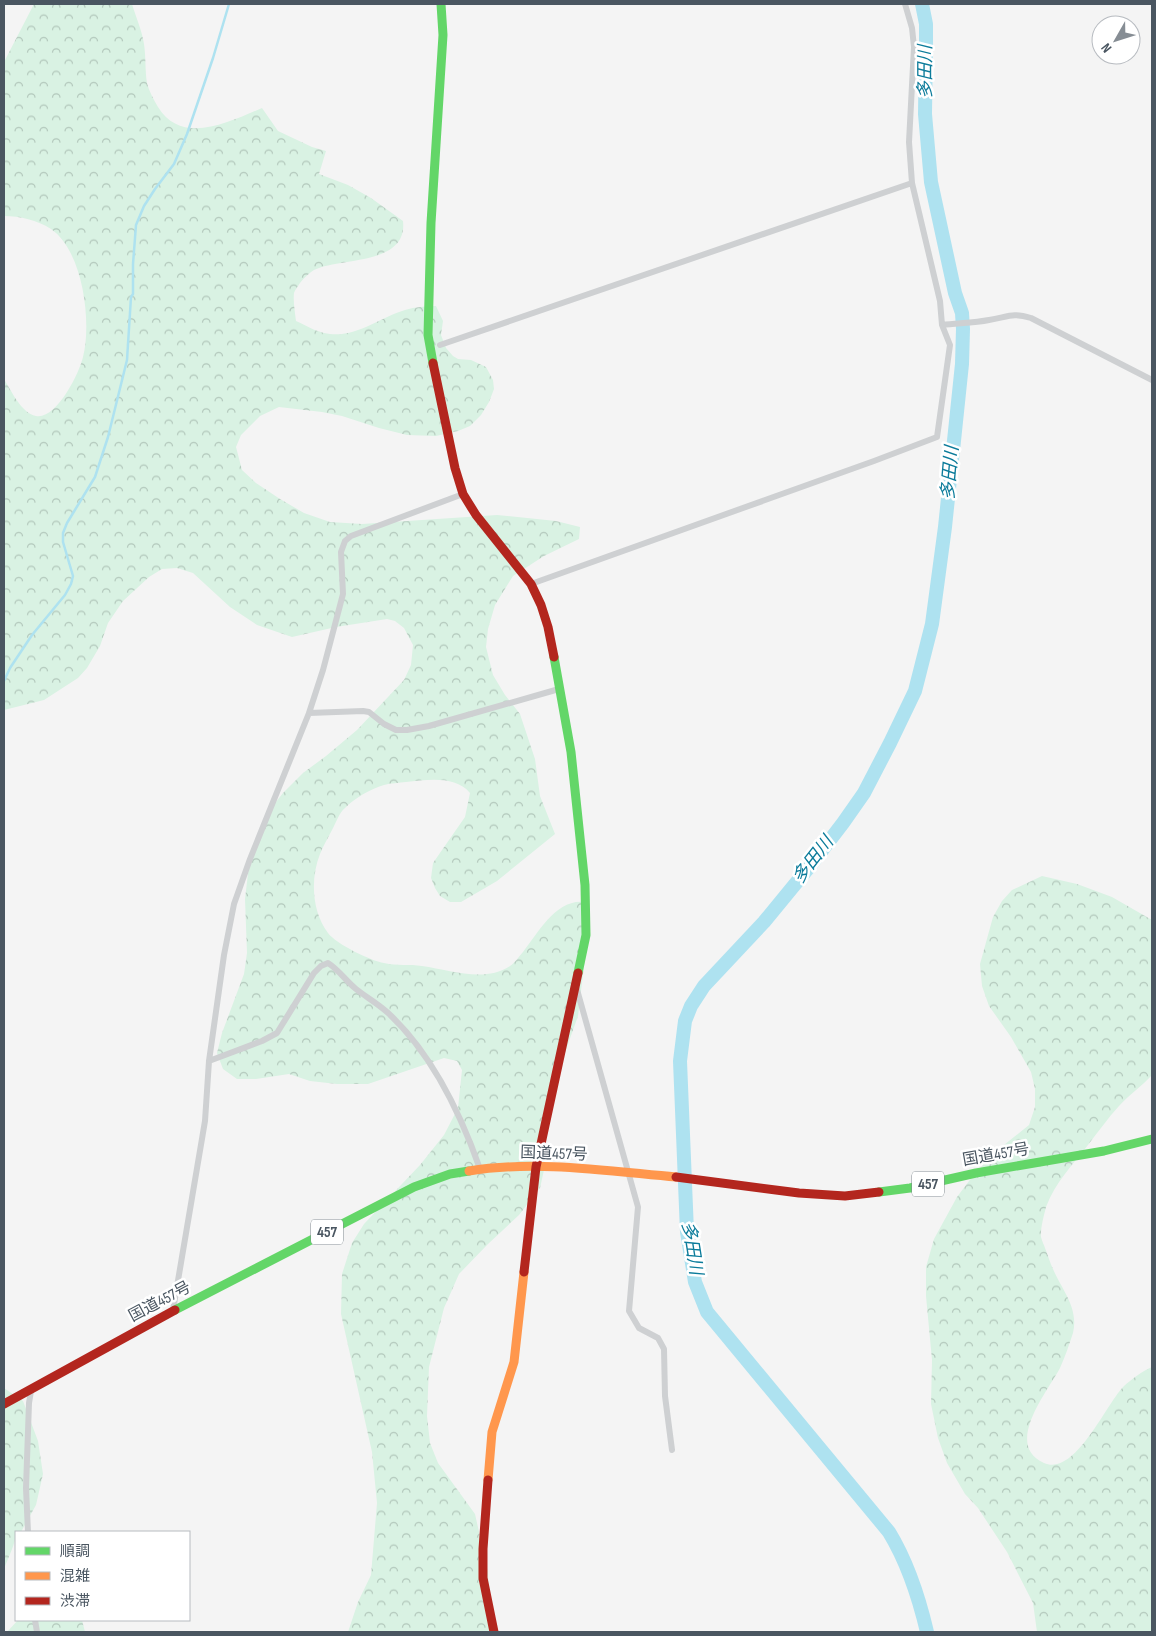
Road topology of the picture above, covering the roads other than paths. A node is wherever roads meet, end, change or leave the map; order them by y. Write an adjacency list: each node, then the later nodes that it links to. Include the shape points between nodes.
1 (441, 4): 7 (main road, via 443,34 431,222 428,335)
2 (906, 4): 3 (street, via 914,47 909,142)
3 (912, 183): 4 (street, via 940,301); 5 (street)
4 (942, 325): 6 (street, via 1021,315); 8 (street, via 950,345 937,437)
5 (440, 345)
6 (1152, 380)
7 (462, 494): 8 (main road); 10 (street, via 344,541 341,552 343,594)
8 (530, 584): 9 (main road, via 548,627)
9 (559, 689): 10 (street, via 407,730 396,730 363,711); 11 (main road, via 571,752 585,885 586,935)
10 (309, 714): 12 (street, via 239,887 224,955)
11 (576, 984): 14 (main road); 16 (street)
12 (208, 1060): 15 (street, via 262,1042 277,1033 314,973 328,963 386,1012 424,1054 450,1099); 17 (street, via 205,1121)
13 (1152, 1139): 16 (main road, 国道457号 / 457, via 1104,1152 976,1172 910,1188 845,1196)
14 (536, 1168): 15 (main road, 国道457号 / 457); 16 (main road, 国道457号 / 457); 22 (main road, via 514,1362 492,1432 489,1456 483,1578)
15 (480, 1169): 17 (main road, 国道457号 / 457, via 450,1174 414,1186)
16 (628, 1173): 20 (street, via 638,1207 630,1311 639,1328 658,1338 664,1350 665,1396)
17 (173, 1311): 18 (main road, 国道457号 / 457)
18 (31, 1389): 19 (main road, 国道457号 / 457); 21 (street, via 26,1488)
19 (4, 1404)
20 (672, 1450)
21 (28, 1531)
22 (494, 1632)

